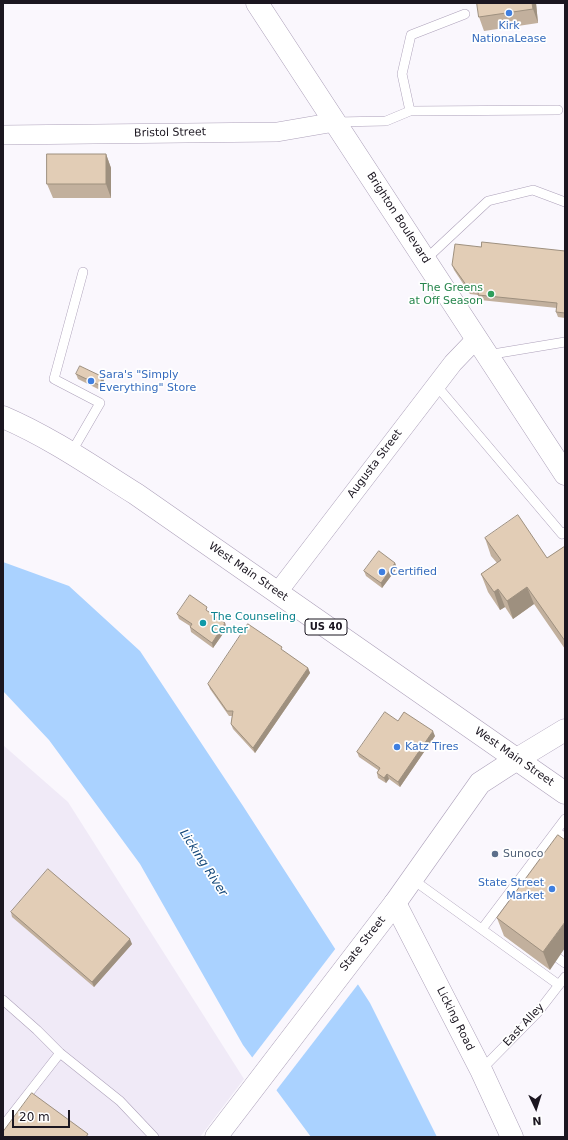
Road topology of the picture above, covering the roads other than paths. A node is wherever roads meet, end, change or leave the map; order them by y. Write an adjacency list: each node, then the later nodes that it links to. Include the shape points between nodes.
1 (257, 3): 5 (main road, Brighton Boulevard)
2 (465, 14): 4 (lane, via 411,35 402,74)
3 (558, 110): 4 (lane)
4 (410, 111): 5 (lane, via 386,122)
5 (335, 122): 6 (street, Bristol Street, via 277,132); 8 (main road, Brighton Boulevard)
6 (3, 135)
7 (565, 202): 8 (lane, via 533,190 488,201)
8 (425, 260): 11 (main road, Brighton Boulevard)
9 (83, 272): 14 (lane, via 54,379 100,403)
10 (565, 342): 11 (lane)
11 (482, 346): 12 (street, Augusta Street, via 453,363); 15 (main road, Brighton Boulevard)
12 (436, 385): 16 (lane, via 562,534); 17 (street, Augusta Street)
13 (3, 417): 14 (main road, West Main Street / US 40, via 29,428)
14 (71, 453): 17 (main road, West Main Street / US 40, via 136,494)
15 (565, 474)
16 (565, 532)
17 (277, 593): 19 (main road, West Main Street / US 40)
18 (565, 730): 19 (main road, State Street)
19 (517, 759): 20 (main road, West Main Street / US 40); 24 (main road, State Street, via 480,783)
20 (565, 793)
21 (565, 819): 22 (lane)
22 (556, 831): 23 (lane); 26 (lane, via 497,915)
23 (565, 838)
24 (412, 879): 25 (main road, State Street); 26 (lane)
25 (395, 903): 33 (main road, Licking Road); 36 (main road, State Street)
26 (482, 929): 30 (lane)
27 (540, 946): 28 (lane)
28 (565, 963)
29 (565, 977): 30 (lane, East Alley)
30 (559, 985): 33 (lane, East Alley, via 538,1012)
31 (3, 1000): 32 (lane)
32 (60, 1053): 34 (lane); 35 (lane, via 120,1101)
33 (481, 1070): 37 (main road, Licking Road)
34 (3, 1126)
35 (154, 1137)
36 (216, 1137)
37 (512, 1137)

